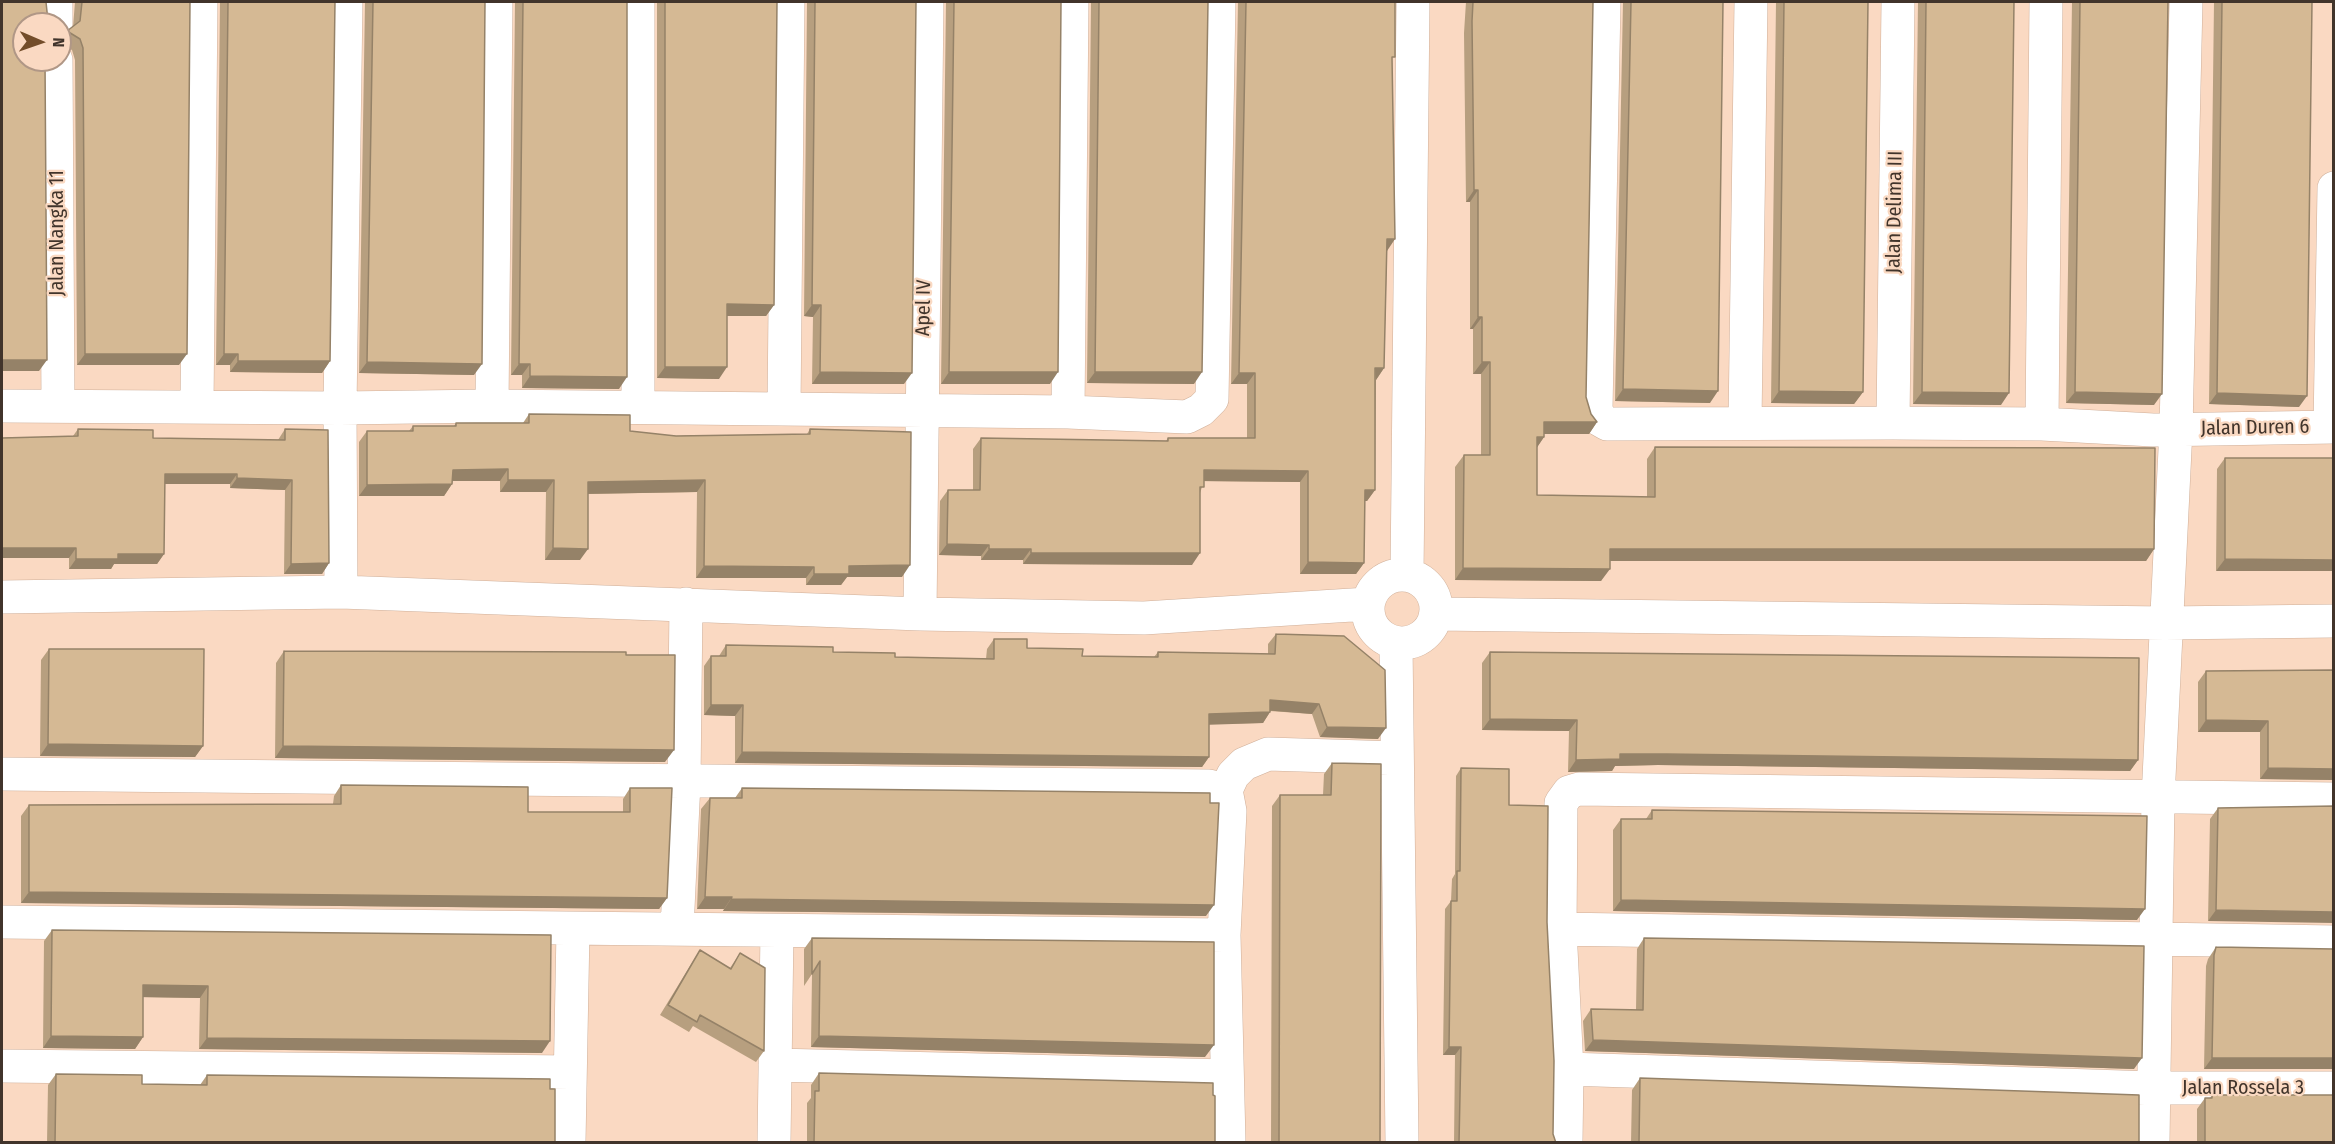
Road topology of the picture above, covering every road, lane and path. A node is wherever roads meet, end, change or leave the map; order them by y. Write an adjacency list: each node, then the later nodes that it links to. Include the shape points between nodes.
1 (201, 2): 19 (street)
2 (346, 2): 22 (street)
3 (496, 2): 20 (street)
4 (638, 2): 21 (street)
5 (788, 2): 23 (street)
6 (927, 2): 24 (street, Apel IV)
7 (1072, 2): 25 (street)
8 (1219, 2): 25 (street, via 1212,399 1187,417)
9 (1413, 2): 31 (street)
10 (1604, 2): 26 (street, Jalan Duren 6, via 1596,409 1600,420 1607,424)
11 (1751, 2): 26 (street)
12 (1898, 2): 27 (street, Jalan Delima III)
13 (2046, 2): 28 (street)
14 (2186, 2): 30 (street)
15 (56, 72): 18 (street, Jalan Nangka 11)
16 (2334, 188): 29 (street)
17 (2, 406): 18 (street)
18 (58, 406): 19 (street)
19 (197, 406): 22 (street)
20 (492, 406): 21 (street); 22 (street)
21 (638, 407): 23 (street)
22 (340, 408): 32 (street)
23 (784, 409): 24 (street)
24 (923, 410): 25 (street); 36 (street, Apel IV)
25 (1068, 411)
26 (1744, 422): 27 (street, Jalan Duren 6)
27 (1893, 423): 28 (street, Jalan Duren 6)
28 (2042, 424): 30 (street, Jalan Duren 6)
29 (2332, 427): 30 (street, Jalan Duren 6)
30 (2176, 429): 39 (street)
31 (1407, 575): 35 (street, via 1393,575 1381,581); 37 (street, via 1430,588)
32 (341, 592): 33 (street); 34 (street)
33 (2, 597)
34 (686, 604): 36 (street); 43 (street)
35 (1368, 604): 36 (street, via 1144,618); 40 (street, via 1368,618 1374,630)
36 (920, 614)
37 (1436, 614): 39 (street); 40 (street, via 1432,627 1422,637)
38 (2334, 621): 39 (street)
39 (2165, 623): 45 (street)
40 (1396, 644): 41 (street)
41 (1397, 758): 44 (street, via 1268,754 1244,764); 65 (street)
42 (2, 774): 43 (street)
43 (684, 782): 44 (street, via 1209,786); 48 (street)
44 (1226, 790): 52 (street, via 1230,811)
45 (2158, 798): 46 (street); 49 (street, via 1579,789 1569,792 1561,803); 53 (street)
46 (2334, 799)
47 (2, 922): 50 (street)
48 (677, 929): 50 (street); 51 (street)
49 (1560, 929): 53 (street); 57 (street)
50 (573, 930): 58 (street)
51 (777, 931): 52 (street); 55 (street)
52 (1224, 934): 59 (street)
53 (2155, 940): 54 (street); 60 (street)
54 (2334, 942)
55 (775, 1065): 59 (street); 63 (street)
56 (2, 1066): 58 (street)
57 (1567, 1069): 60 (street, Jalan Rossela 3); 66 (street)
58 (570, 1072): 62 (street)
59 (1227, 1076): 64 (street)
60 (2153, 1088): 61 (street, Jalan Rossela 3); 67 (street)
61 (2334, 1088)
62 (569, 1143)
63 (774, 1143)
64 (1229, 1143)
65 (1402, 1143)
66 (1566, 1143)
67 (2153, 1143)

